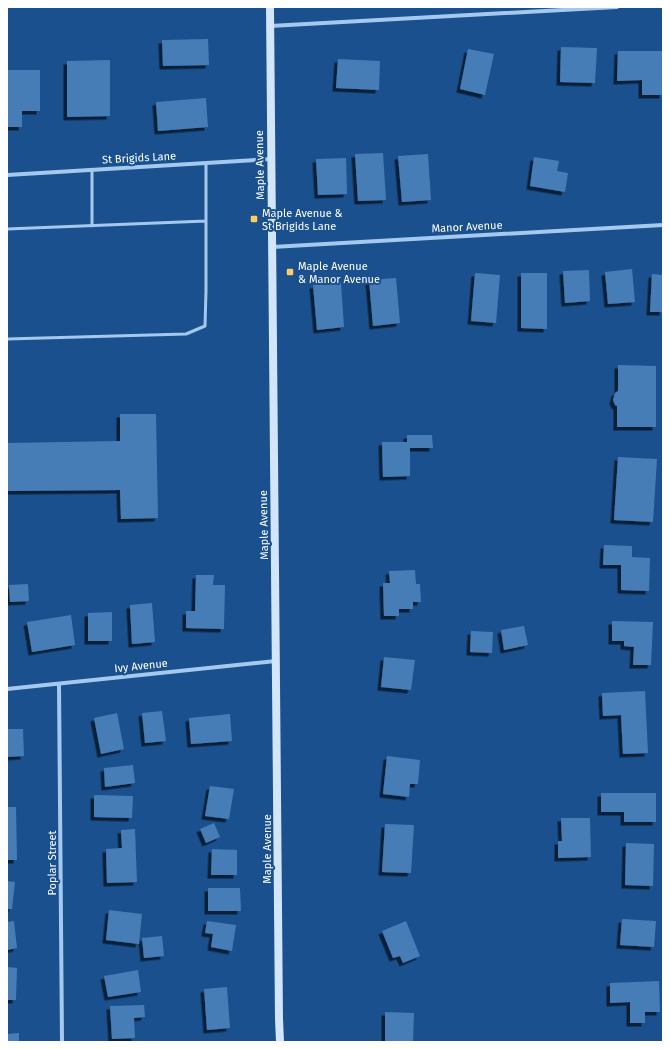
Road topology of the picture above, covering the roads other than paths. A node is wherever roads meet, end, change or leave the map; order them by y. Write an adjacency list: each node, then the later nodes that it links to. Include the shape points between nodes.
1 (270, 7): 3 (main road, Maple Avenue)
2 (617, 7): 3 (street)
3 (270, 26): 4 (main road, Maple Avenue)
4 (271, 159): 5 (street, St Brigids Lane); 12 (main road, Maple Avenue)
5 (206, 163): 6 (street, St Brigids Lane); 8 (lane)
6 (92, 170): 7 (street, St Brigids Lane); 10 (lane)
7 (7, 175)
8 (206, 221): 10 (lane); 13 (lane, via 205,326 186,334)
9 (663, 225): 12 (street, Manor Avenue)
10 (92, 226): 11 (lane)
11 (7, 229)
12 (272, 247): 14 (main road, Maple Avenue)
13 (7, 340)
14 (276, 660): 15 (street, Ivy Avenue); 18 (main road, Maple Avenue)
15 (59, 684): 16 (street, Ivy Avenue); 17 (street, Poplar Street)
16 (7, 689)
17 (62, 1042)
18 (280, 1042)

